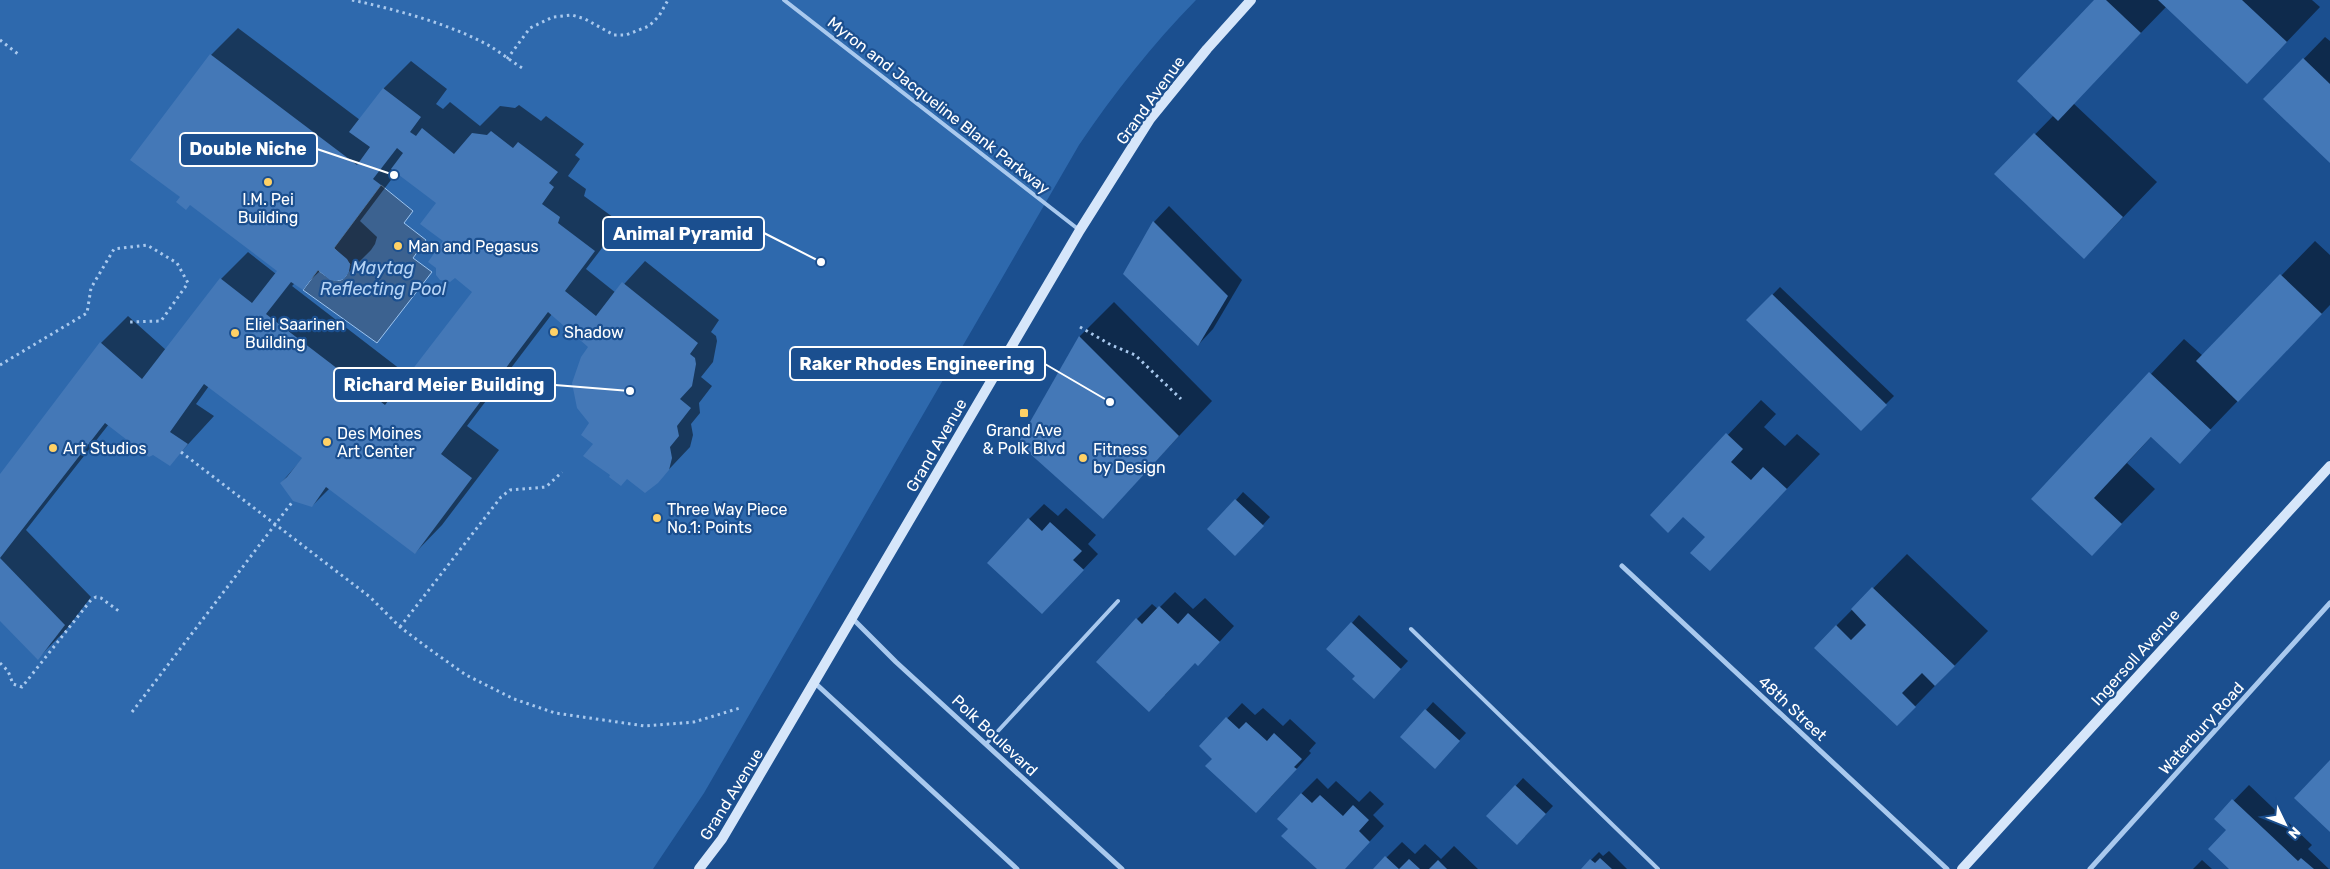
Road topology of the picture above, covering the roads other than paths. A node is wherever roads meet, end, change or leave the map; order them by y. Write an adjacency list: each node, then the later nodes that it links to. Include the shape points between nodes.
1 (784, 0): 3 (lane, Myron and Jacqueline Blank Parkway)
2 (1251, 0): 3 (main road, Grand Avenue, via 1206,49 1150,119)
3 (1080, 230): 8 (main road, Grand Avenue)
4 (2330, 466): 17 (main road, Ingersoll Avenue)
5 (1622, 566): 16 (street, 48th Street)
6 (1118, 601): 11 (lane)
7 (2330, 603): 18 (street, Waterbury Road)
8 (853, 619): 10 (main road, Grand Avenue); 11 (street, Polk Boulevard)
9 (1411, 629): 15 (lane)
10 (815, 683): 12 (main road, Grand Avenue, via 722,839); 13 (street)
11 (986, 744): 14 (street, Polk Boulevard)
12 (699, 869)
13 (1017, 869)
14 (1122, 869)
15 (1658, 869)
16 (1947, 869)
17 (1962, 869)
18 (2090, 869)

